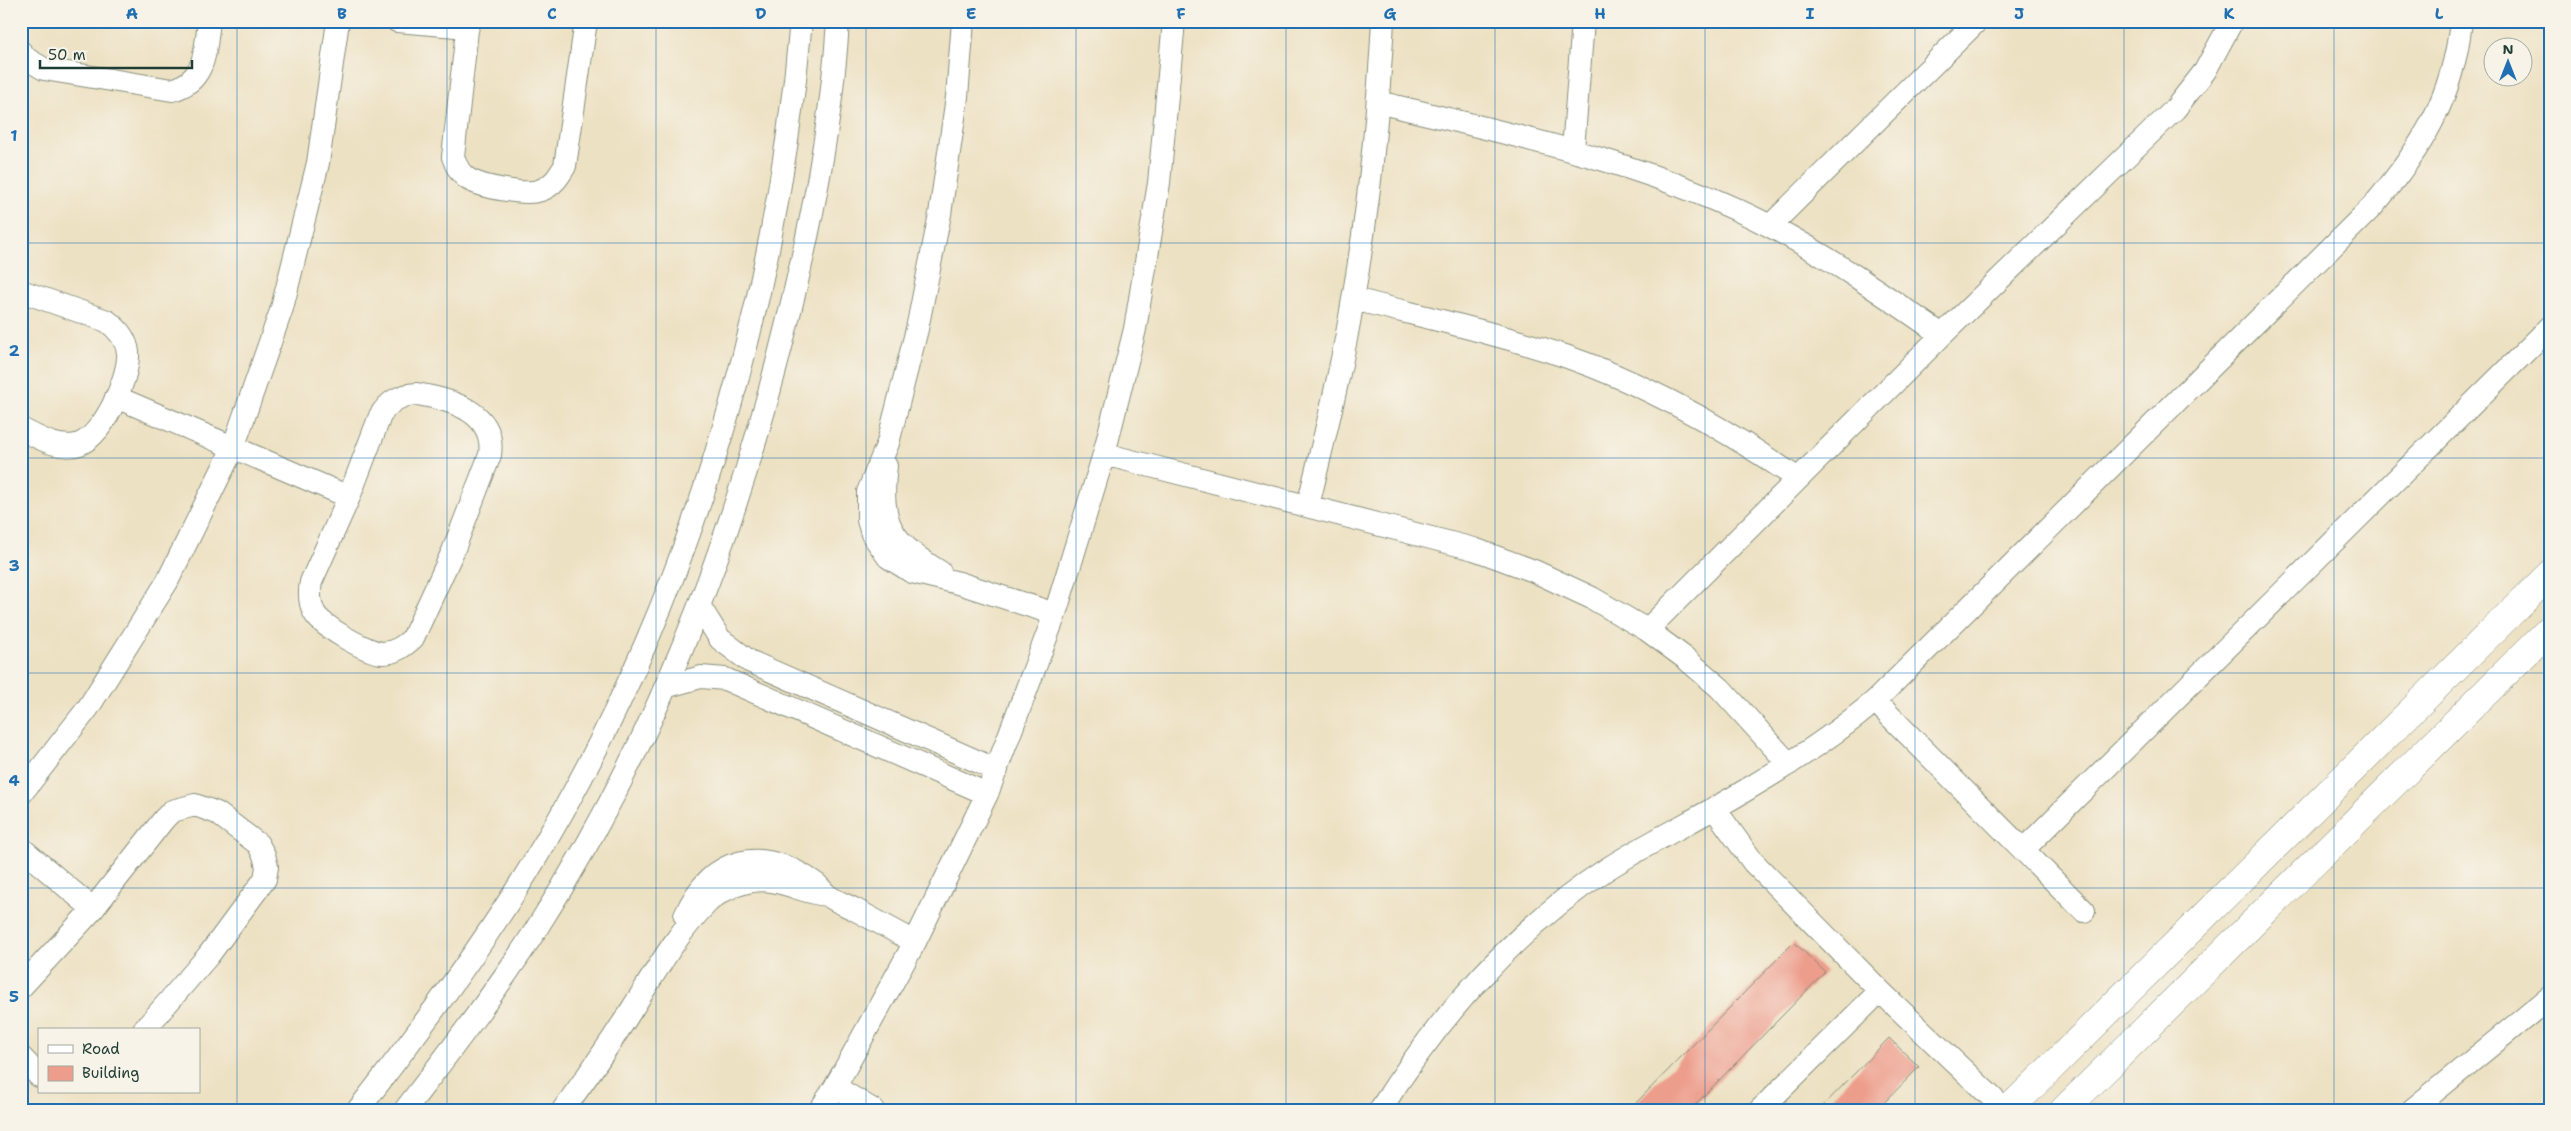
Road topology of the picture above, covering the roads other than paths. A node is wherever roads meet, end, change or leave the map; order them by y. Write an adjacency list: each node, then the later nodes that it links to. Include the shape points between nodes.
1 (210, 21): 15 (street, via 202,68 190,82 172,90 44,69)
2 (338, 21): 25 (street, via 318,163 287,288)
3 (397, 21): 14 (street)
4 (586, 21): 14 (street, via 565,166 551,185 529,193 467,179 457,169 452,157)
5 (801, 21): 58 (street, via 787,138 758,290 716,450 660,606 628,681 581,776 529,869 472,958)
6 (838, 21): 31 (street, via 827,124 812,215 792,305 750,464)
7 (963, 21): 32 (street, via 957,97 940,214 917,329 888,443 868,492 867,513 872,534 899,566)
8 (1174, 21): 26 (street, via 1159,183 1134,329)
9 (1383, 21): 16 (street)
10 (1583, 21): 17 (street)
11 (1977, 21): 18 (street)
12 (2232, 21): 22 (street, via 2205,71 2175,108)
13 (2461, 21): 37 (street, via 2451,73 2432,125 2403,171 2373,206)
14 (468, 24)
15 (21, 52)
16 (1378, 102): 17 (street); 20 (street)
17 (1573, 150): 18 (street, via 1640,171)
18 (1770, 226): 22 (street, via 1858,276)
19 (21, 291): 23 (street, via 107,321 118,329 128,352)
20 (1354, 299): 27 (street, via 1517,341 1615,376 1709,421); 29 (street)
21 (2550, 327): 47 (street)
22 (1942, 335): 27 (street)
23 (116, 397): 24 (street, via 98,430 89,440 77,445 51,443); 25 (street)
24 (21, 429)
25 (234, 448): 28 (street); 42 (street, via 167,582 88,708)
26 (1104, 454): 29 (street); 32 (street)
27 (1798, 479): 34 (street)
28 (349, 497): 28 (street, via 311,582 310,604 321,623 372,650 394,651 413,638 452,551 490,455 489,431 473,412 428,396 405,395 395,399 380,416)
29 (1308, 506): 34 (street, via 1474,550 1534,571 1592,598)
30 (2550, 574): 39 (street)
31 (700, 607): 35 (street); 36 (street, via 720,638 738,655)
32 (1055, 614): 41 (street)
33 (2550, 629): 45 (street)
34 (1647, 630): 40 (street, via 1720,688)
35 (665, 687): 38 (street, via 701,677 725,679); 59 (street, via 593,833 535,930 472,1023)
36 (839, 701): 38 (street); 41 (street)
37 (1875, 701): 40 (street, via 1848,724); 47 (street)
38 (828, 724): 43 (street)
39 (2396, 728): 45 (street, via 2377,768 2337,811 2335,823); 65 (street)
40 (1789, 764): 44 (street)
41 (997, 770): 43 (street)
42 (21, 794)
43 (987, 794): 50 (street)
44 (1714, 808): 52 (street, via 1753,862); 63 (street, via 1663,834 1550,912 1466,995 1407,1069)
45 (2342, 836): 66 (street)
46 (21, 848): 48 (street)
47 (2023, 850): 49 (street)
48 (93, 909): 51 (street); 54 (street, via 164,819 183,807 195,805 217,813 258,844 264,855 267,867 259,890)
49 (2084, 911)
50 (915, 942): 57 (street); 60 (street, via 827,895 769,880 742,883 707,903 677,938 602,1056)
51 (21, 987)
52 (1880, 991): 64 (street); 65 (street)
53 (2550, 997): 67 (street)
54 (146, 1028)
55 (21, 1057): 56 (street)
56 (38, 1075)
57 (835, 1087): 61 (street); 62 (street)
58 (358, 1110)
59 (405, 1110)
60 (563, 1110)
61 (820, 1110)
62 (873, 1110)
63 (1380, 1110)
64 (1760, 1110)
65 (2007, 1110)
66 (2064, 1110)
67 (2412, 1110)

